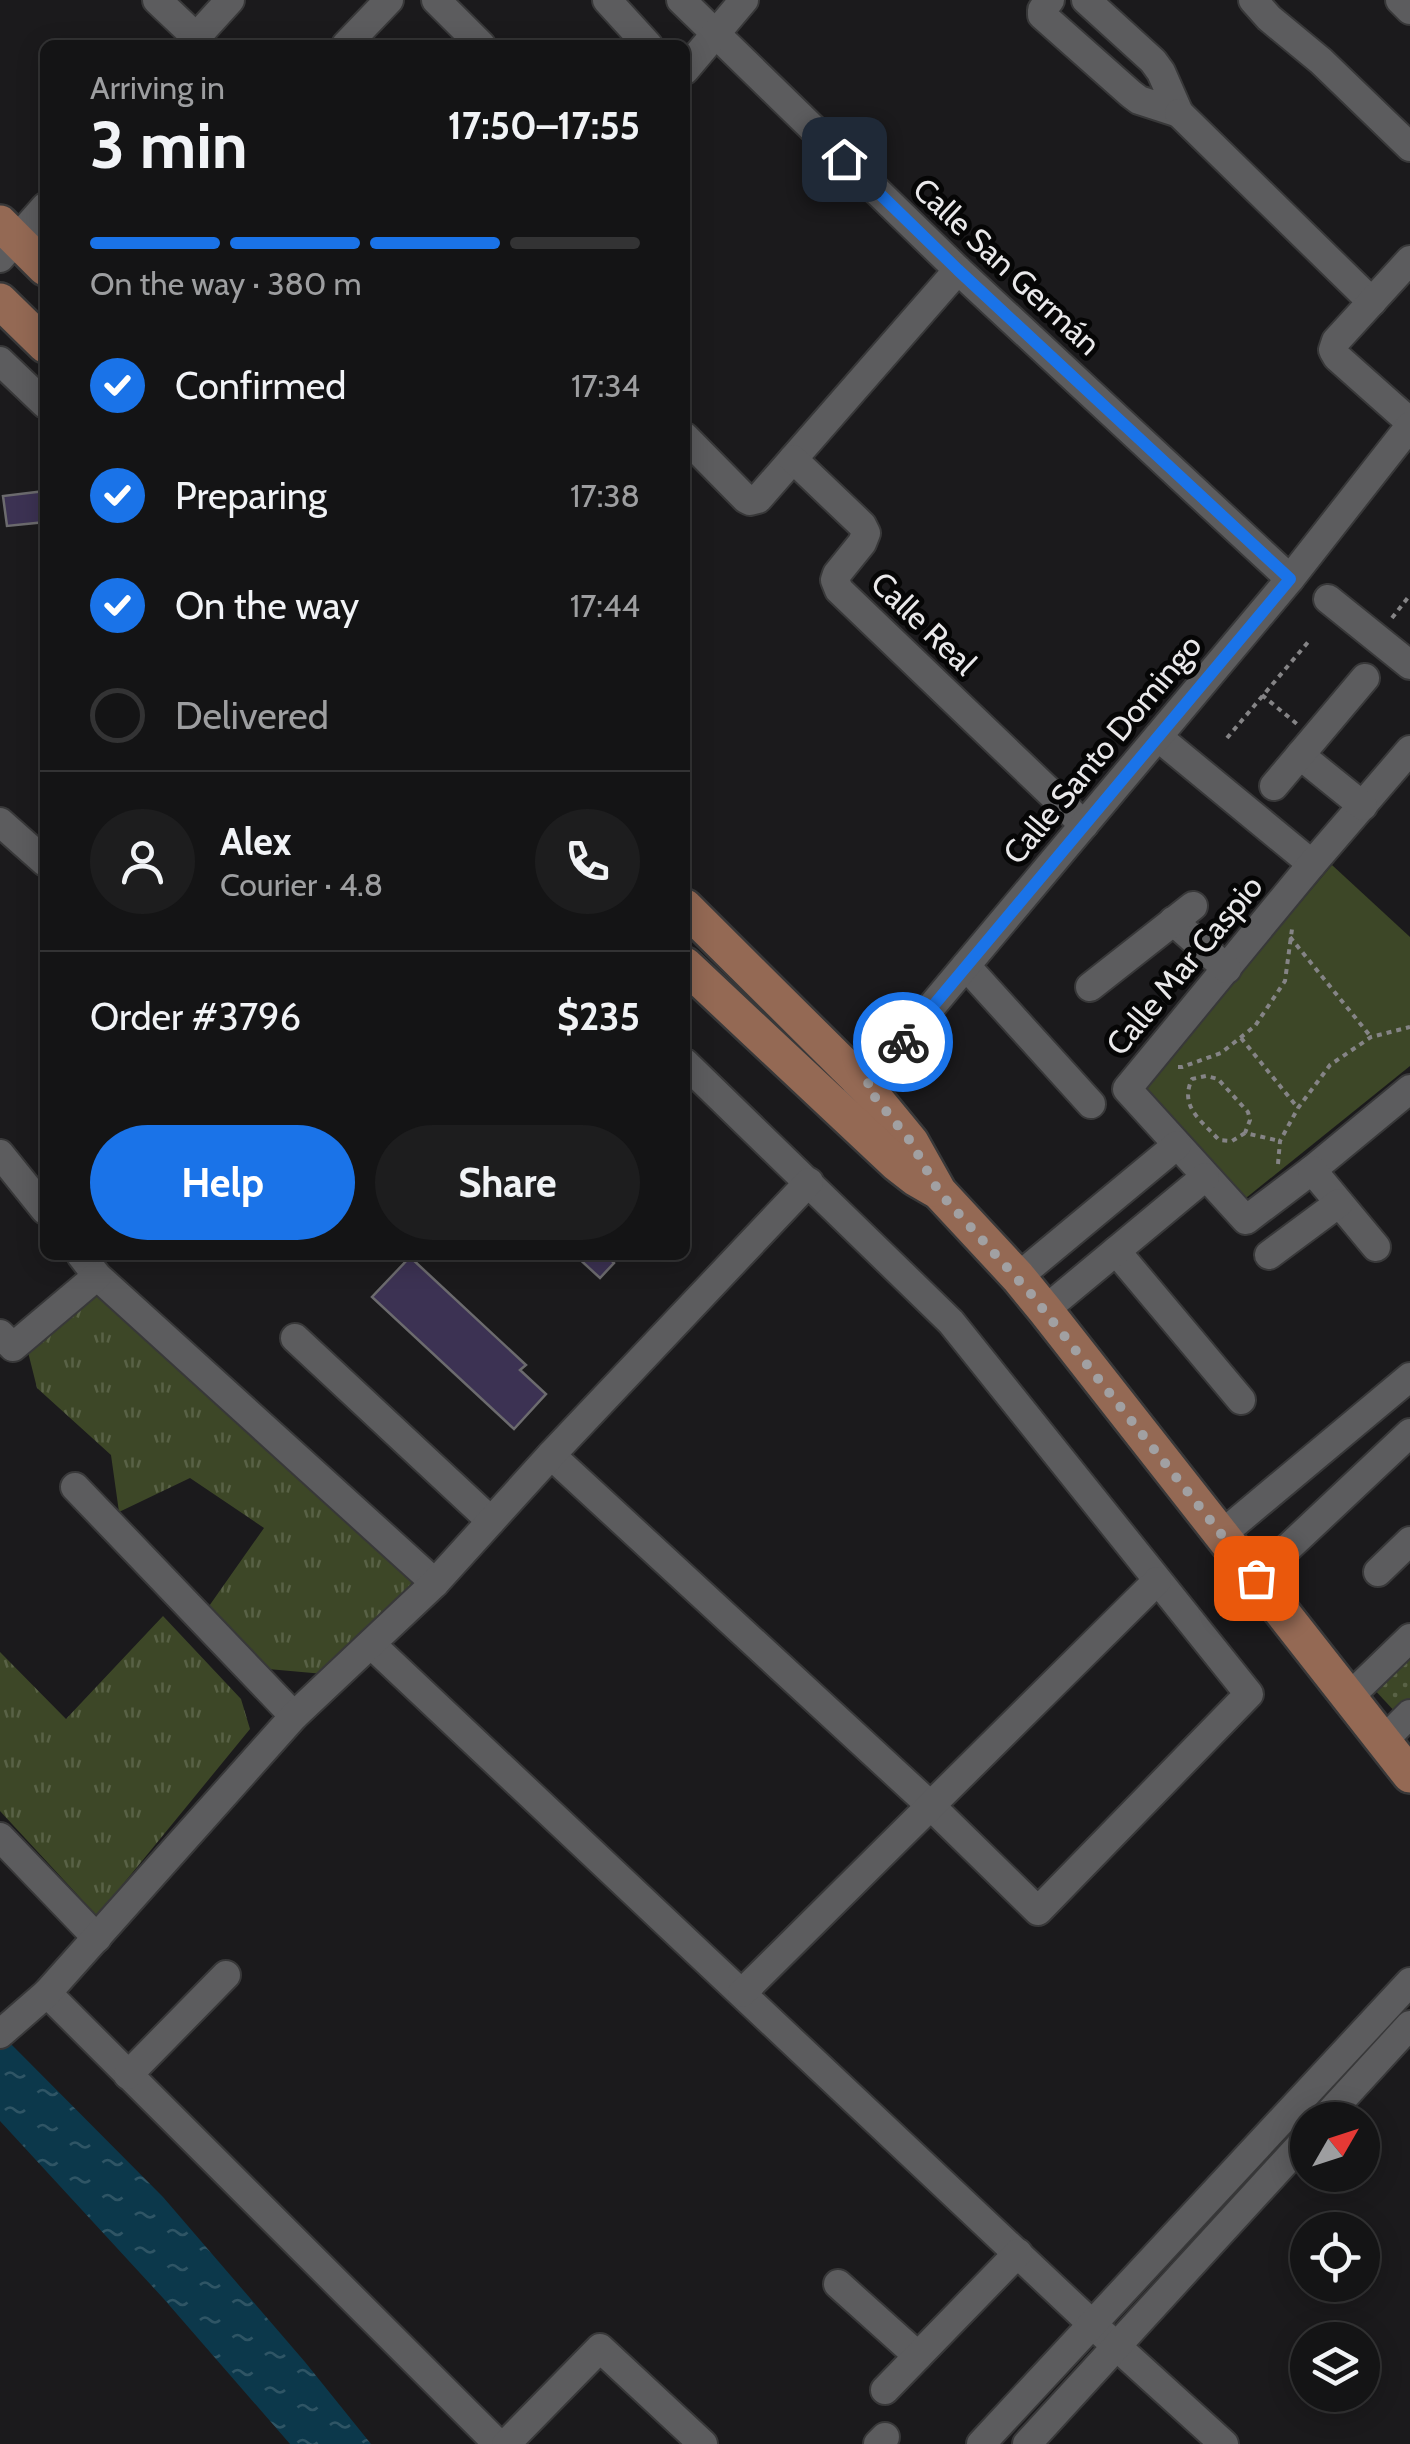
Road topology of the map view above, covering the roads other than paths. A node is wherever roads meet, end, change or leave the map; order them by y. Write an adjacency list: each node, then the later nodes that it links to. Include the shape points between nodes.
1 (157, 0): 15 (street)
2 (230, 0): 16 (street)
3 (388, 0): 17 (street)
4 (436, 0): 18 (street)
5 (606, 0): 19 (street)
6 (680, 0): 13 (street, Calle San Germán)
7 (744, 0): 13 (street)
8 (1050, 0): 21 (street, via 1042,15)
9 (1086, 0): 14 (street)
10 (1253, 0): 23 (street)
11 (1400, 0): 12 (street)
12 (1410, 10)
13 (715, 35): 20 (street); 28 (street, Calle San Germán)
14 (1128, 39): 21 (street); 22 (street, via 1161,72)
15 (192, 40)
16 (194, 40)
17 (351, 40)
18 (476, 40)
19 (643, 40)
20 (690, 64)
21 (1102, 70): 22 (street, via 1139,100)
22 (1179, 113): 30 (street)
23 (1410, 146)
24 (40, 212): 25 (street)
25 (5, 240): 27 (main road)
26 (1410, 260): 30 (street)
27 (40, 264)
28 (958, 270): 36 (street); 37 (street, Calle San Germán)
29 (0, 301): 31 (main road)
30 (1372, 302): 34 (street, via 1333,350)
31 (40, 340)
32 (0, 360): 33 (street)
33 (40, 399)
34 (1406, 411): 37 (street, Calle Santo Domingo)
35 (690, 442): 36 (street, via 750,501)
36 (793, 460): 47 (street, Calle Real, via 866,533 836,574 839,590)
37 (1290, 579): 41 (street, Calle Santo Domingo)
38 (1328, 599): 39 (street)
39 (1410, 665)
40 (1365, 678): 42 (street)
41 (1158, 736): 47 (street, Calle Santo Domingo); 49 (street)
42 (1307, 746): 44 (street); 45 (street)
43 (1410, 750): 45 (street, Calle Mar Caspio)
44 (1274, 786)
45 (1362, 806): 49 (street, Calle Mar Caspio)
46 (0, 822): 48 (street)
47 (1084, 826): 51 (street, Calle Santo Domingo)
48 (40, 858)
49 (1312, 864): 52 (street, Calle Mar Caspio)
50 (690, 912): 56 (main road)
51 (966, 966): 56 (street, Calle Santo Domingo); 58 (street)
52 (1227, 969): 54 (street, via 1183,914); 60 (street, Calle Mar Caspio, via 1127,1089)
53 (690, 970): 59 (main road)
54 (1090, 988)
55 (690, 1068): 64 (street)
56 (866, 1086): 59 (street, Calle Santo Domingo); 65 (main road, via 911,1142)
57 (1410, 1089): 62 (street)
58 (1091, 1104)
59 (842, 1112): 65 (main road)
60 (1177, 1145): 63 (street, Calle Mar Caspio); 72 (street)
61 (0, 1154): 67 (street)
62 (1312, 1170): 63 (street, Calle Mar Caspio, via 1246,1220); 66 (street)
63 (1205, 1177): 69 (street)
64 (809, 1182): 79 (street); 86 (street, via 951,1322)
65 (939, 1192): 72 (main road)
66 (1339, 1202): 68 (street); 70 (street)
67 (40, 1204)
68 (1376, 1247)
69 (1116, 1250): 73 (street); 77 (street)
70 (1270, 1255)
71 (89, 1265): 74 (street, via 13,1347); 87 (street)
72 (1018, 1278): 73 (main road)
73 (1045, 1310): 82 (main road)
74 (0, 1334)
75 (295, 1338): 81 (street)
76 (1410, 1377): 82 (street)
77 (1241, 1400)
78 (1410, 1433): 85 (street)
79 (550, 1455): 81 (street); 95 (street)
80 (74, 1487): 92 (street)
81 (491, 1521): 87 (street)
82 (1221, 1535): 85 (main road)
83 (1410, 1541): 84 (street)
84 (1378, 1572)
85 (1256, 1578): 90 (main road)
86 (1158, 1581): 95 (street); 95 (street, via 1249,1694 1038,1911)
87 (435, 1582): 89 (street)
88 (1410, 1638): 90 (street)
89 (372, 1644): 92 (street); 100 (street)
90 (1348, 1698): 93 (main road)
91 (1410, 1714): 93 (street)
92 (294, 1716): 97 (street)
93 (1382, 1742): 94 (main road)
94 (1410, 1776)
95 (931, 1806): 100 (street)
96 (0, 1837): 97 (street)
97 (97, 1938): 101 (street)
98 (226, 1975): 104 (street)
99 (1410, 1982): 109 (street)
100 (742, 1993): 107 (street)
101 (48, 1994): 103 (street); 104 (street)
102 (1410, 2025): 105 (street)
103 (0, 2034)
104 (128, 2075): 113 (street)
105 (1339, 2102)
106 (1290, 2157): 110 (street)
107 (1018, 2253): 109 (street); 111 (street)
108 (838, 2284): 111 (street)
109 (1092, 2324): 110 (street); 116 (street)
110 (1116, 2346): 117 (street); 118 (street)
111 (918, 2356): 112 (street)
112 (885, 2390)
113 (498, 2444)
114 (506, 2444): 115 (street, via 600,2348)
115 (702, 2444)
116 (980, 2444)
117 (1028, 2444)
118 (1224, 2444)

